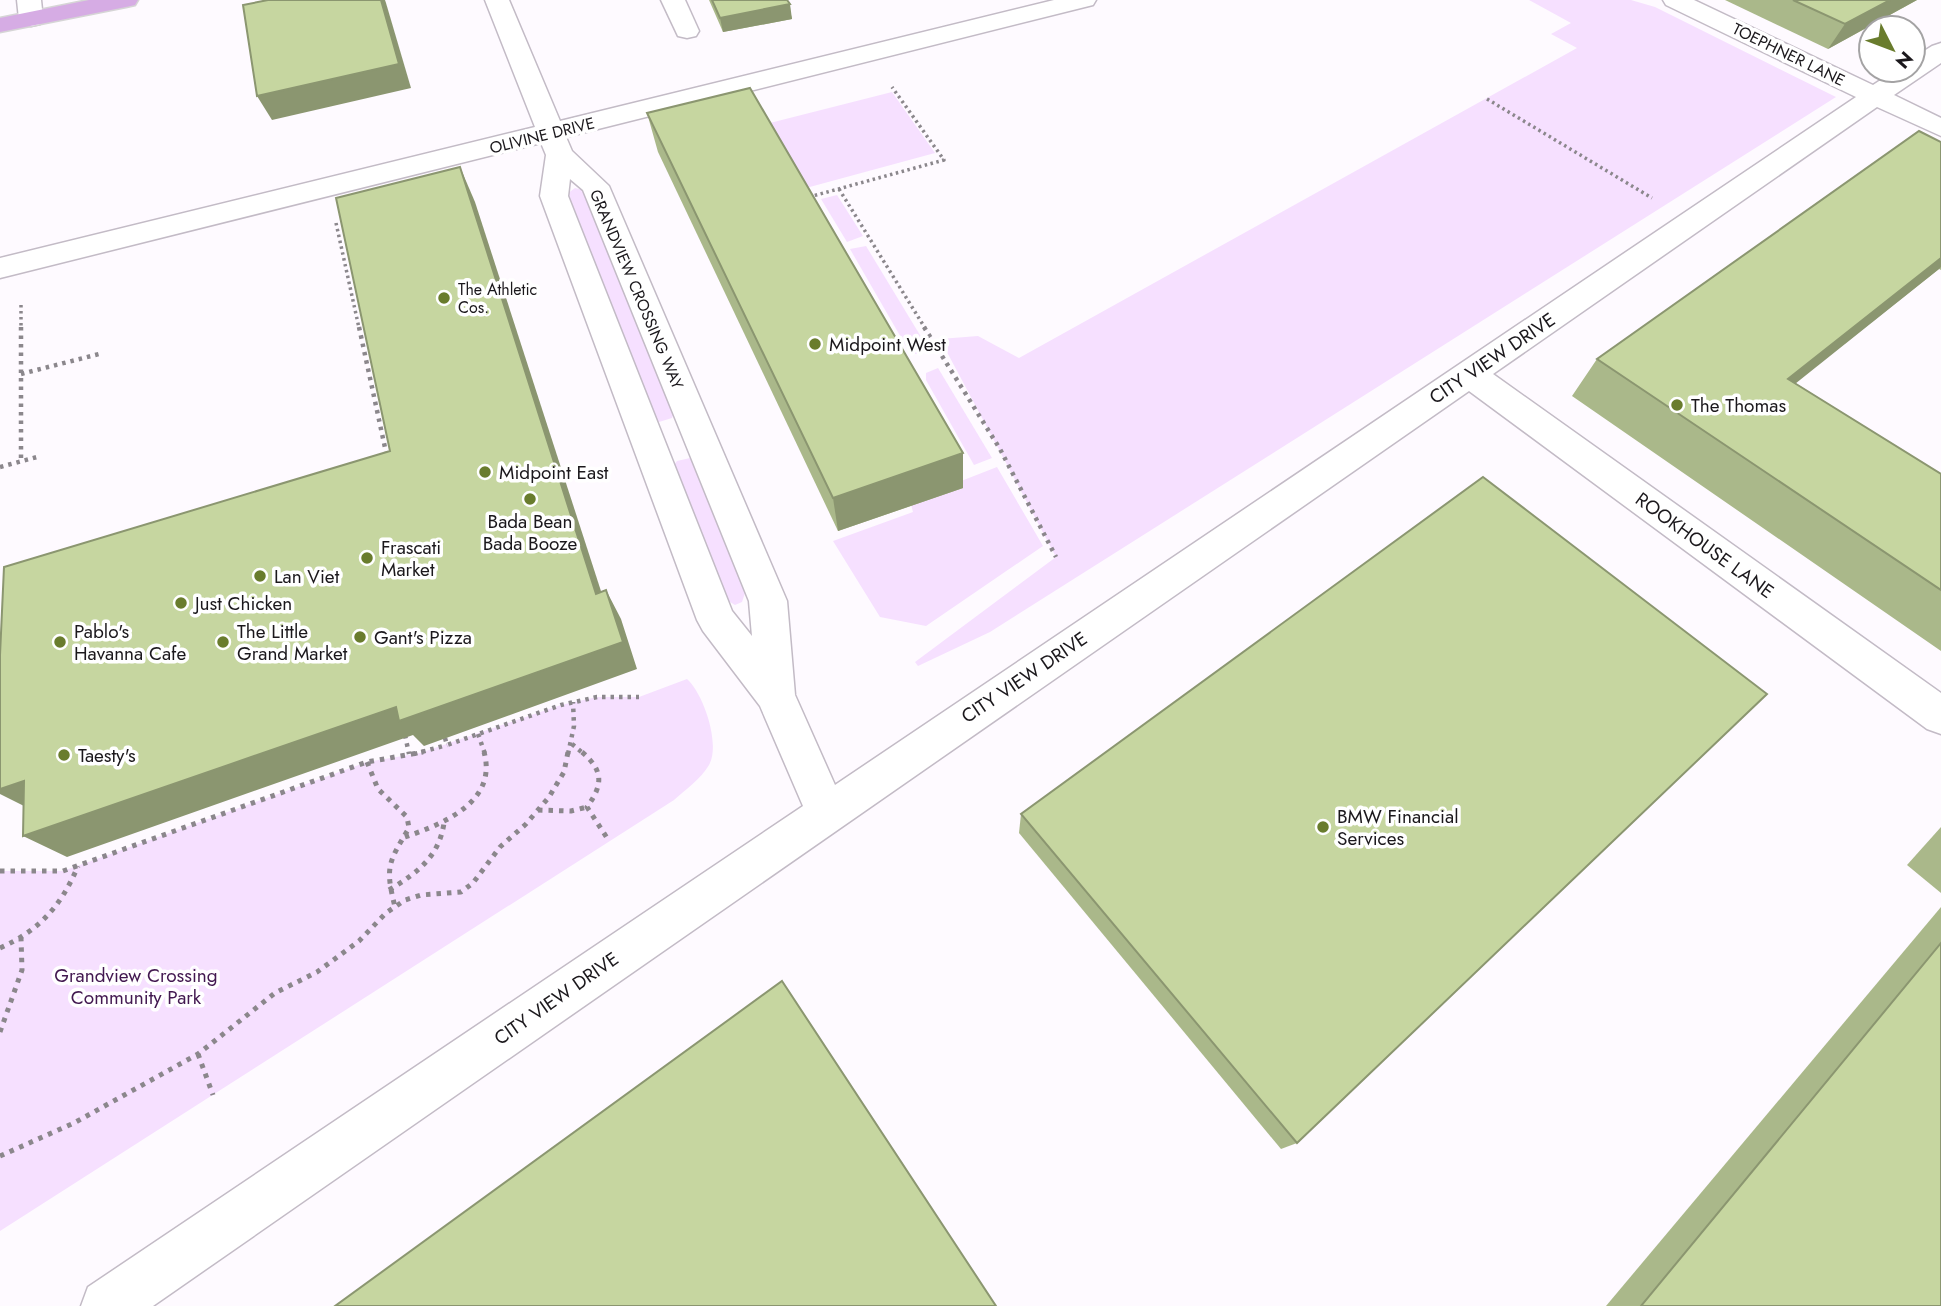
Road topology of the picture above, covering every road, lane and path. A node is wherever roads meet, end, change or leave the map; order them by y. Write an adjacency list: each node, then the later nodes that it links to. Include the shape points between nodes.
1 (126, 0): 6 (main road)
2 (497, 0): 14 (street, GRANDVIEW CROSSING WAY)
3 (1084, 0): 14 (street, OLIVINE DRIVE)
4 (1675, 0): 11 (street, TOEPHNER LANE)
5 (676, 1): 8 (street)
6 (30, 9): 7 (main road)
7 (0, 25)
8 (687, 31)
9 (1941, 51): 11 (street, CITY VIEW DRIVE)
10 (892, 87): 15 (path, via 944,160)
11 (1875, 96): 13 (street, TOEPHNER LANE); 22 (street, CITY VIEW DRIVE)
12 (1487, 99): 17 (path)
13 (1941, 128)
14 (555, 144): 19 (street, OLIVINE DRIVE); 23 (street, GRANDVIEW CROSSING WAY, via 595,186); 24 (street, GRANDVIEW CROSSING WAY, via 554,196)
15 (839, 189): 16 (path); 29 (path, via 1000,449)
16 (800, 200)
17 (1656, 201)
18 (334, 212): 28 (path)
19 (11, 265): 21 (path)
20 (99, 354): 21 (path)
21 (21, 374): 26 (path)
22 (1469, 374): 33 (street, ROOKHOUSE LANE); 43 (street, CITY VIEW DRIVE)
23 (699, 435): 24 (street); 30 (street, GRANDVIEW CROSSING WAY, via 768,601)
24 (650, 450): 30 (street, GRANDVIEW CROSSING WAY, via 716,620)
25 (37, 457): 26 (path)
26 (21, 461): 27 (path)
27 (0, 467)
28 (389, 468)
29 (1056, 557)
30 (775, 695): 43 (street, GRANDVIEW CROSSING WAY)
31 (639, 697): 32 (path)
32 (573, 702): 35 (path); 37 (path)
33 (1941, 716)
34 (404, 730): 39 (path)
35 (478, 734): 38 (path); 44 (path, via 487,766 485,782 472,801)
36 (445, 738): 38 (path)
37 (571, 743): 41 (path, via 594,761 602,774 600,790); 42 (path, via 564,772)
38 (447, 745): 39 (path)
39 (409, 754): 40 (path)
40 (367, 762): 45 (path, via 378,789 407,817 409,828); 47 (path)
41 (587, 807): 42 (path); 46 (path)
42 (538, 810): 50 (path, via 461,892 421,895)
43 (826, 812): 57 (street, CITY VIEW DRIVE)
44 (444, 822): 45 (path); 49 (path, via 437,852)
45 (403, 838): 49 (path, via 387,876)
46 (609, 841)
47 (78, 865): 48 (path, via 63,871); 51 (path, via 64,900)
48 (0, 871)
49 (389, 890): 50 (path)
50 (395, 907): 54 (path, via 317,972 275,993)
51 (21, 938): 52 (path); 53 (path, via 22,970)
52 (0, 948)
53 (0, 1032)
54 (198, 1054): 55 (path); 56 (path, via 74,1123)
55 (214, 1095)
56 (0, 1156)
57 (107, 1306)

